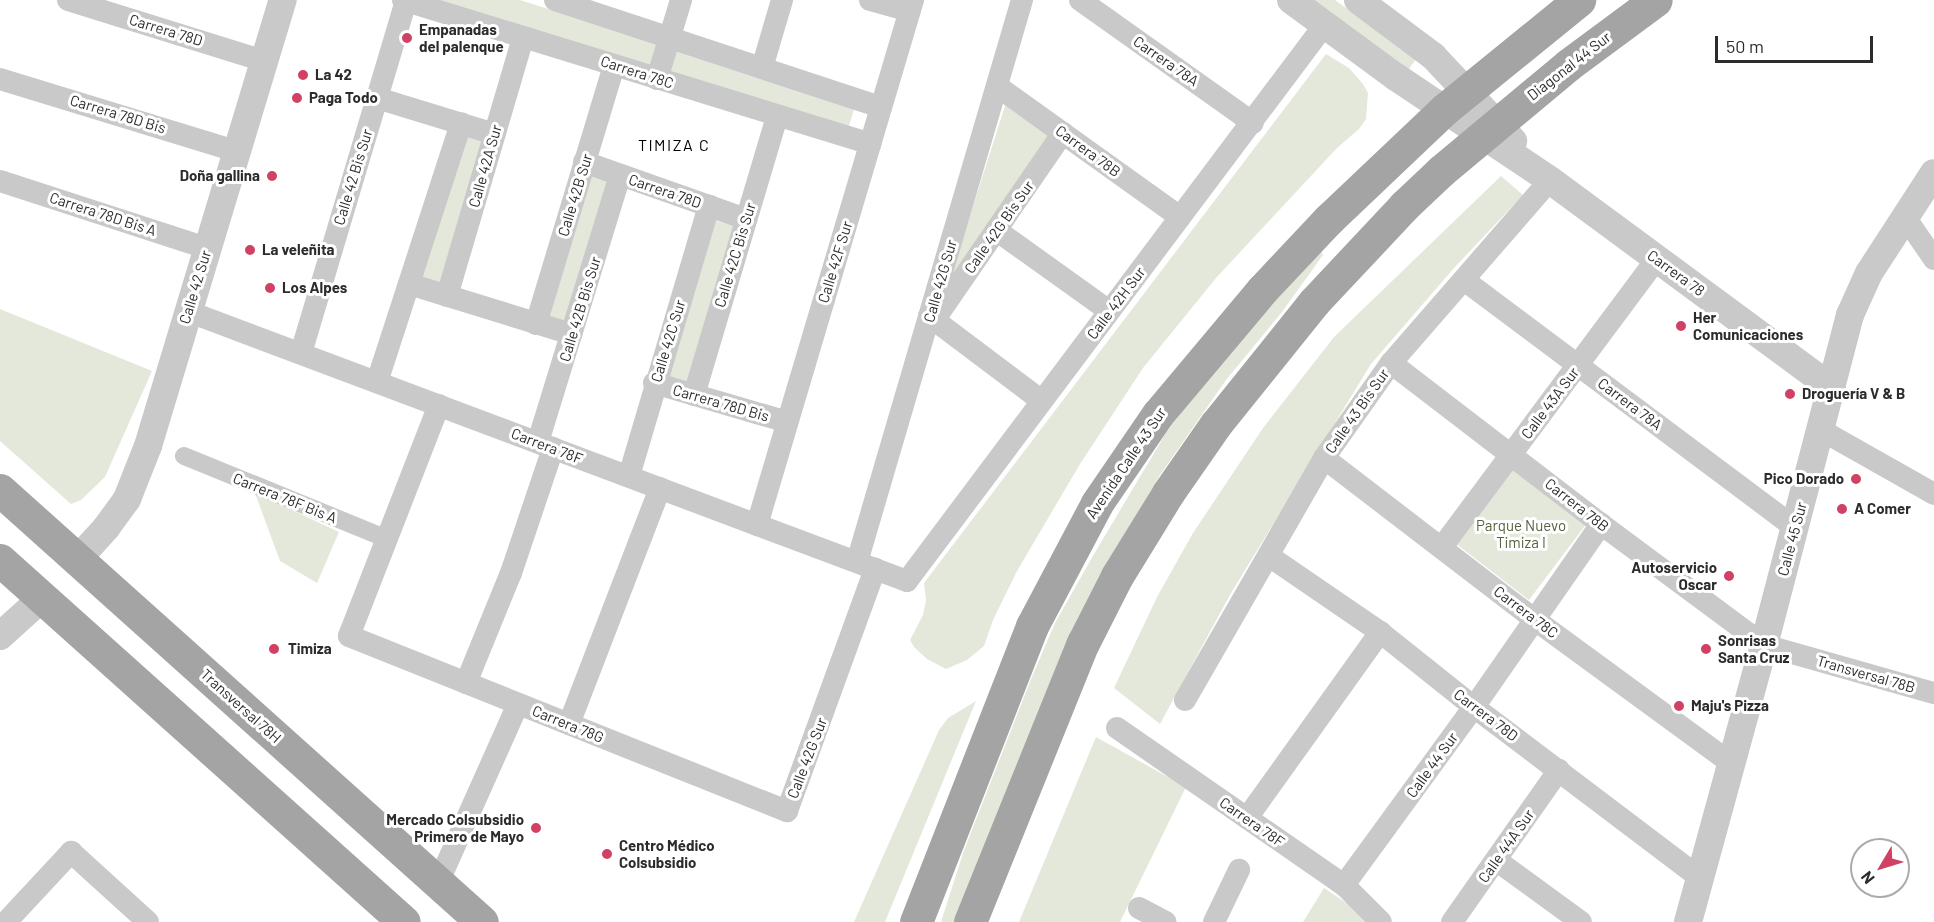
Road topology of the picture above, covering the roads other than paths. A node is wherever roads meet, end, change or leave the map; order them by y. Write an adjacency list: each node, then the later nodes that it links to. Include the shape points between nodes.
1 (68, 0): 18 (street, Carrera 78D)
2 (283, 0): 18 (street, Calle 42 Sur)
3 (405, 0): 16 (street, Carrera 78C); 24 (street, Calle 42 Bis Sur)
4 (555, 0): 17 (street)
5 (681, 0): 17 (street)
6 (782, 0): 20 (street)
7 (870, 0): 14 (street)
8 (1022, 0): 23 (street, Calle 42G Sur)
9 (1080, 0): 29 (street, Carrera 78A)
10 (1291, 0): 15 (street, Carrera 78)
11 (1358, 0): 25 (street, Carrera 78, via 1433,56)
12 (1580, 0): 25 (main road)
13 (1656, 0): 30 (main road, Diagonal 44 Sur, via 1568,65)
14 (912, 5): 26 (street, Calle 42F Sur)
15 (1324, 24): 25 (street, Carrera 78); 29 (street, Calle 42H Sur)
16 (523, 37): 19 (street, Carrera 78C); 31 (street, Calle 42A Sur)
17 (669, 39): 20 (street); 22 (street)
18 (264, 61): 34 (street, Calle 42 Sur)
19 (614, 65): 22 (street, Carrera 78C); 35 (street, Calle 42B Sur)
20 (762, 68): 26 (street)
21 (0, 79): 34 (street, Carrera 78D Bis)
22 (657, 79): 27 (street, Carrera 78C)
23 (997, 86): 32 (street, Carrera 78B); 53 (street, Calle 42G Sur)
24 (377, 98): 28 (street); 56 (street, Calle 42 Bis Sur)
25 (1456, 100): 30 (street, Carrera 78); 111 (main road, Avenida Calle 43 Sur, via 1329,219 1254,299 1158,414 1097,503 1032,626)
26 (881, 107): 33 (street, Calle 42F Sur)
27 (777, 116): 33 (street, Carrera 78C); 43 (street, Calle 42C Bis Sur)
28 (460, 123): 31 (street); 49 (street)
29 (1253, 123): 41 (street, Calle 42H Sur)
30 (1490, 130): 38 (street, Carrera 78); 112 (main road, via 1404,206 1321,293 1265,360 1168,493 1117,576 1083,643)
31 (495, 134): 50 (street, Calle 42A Sur)
32 (1064, 134): 41 (street, Carrera 78B); 44 (street, Calle 42G Bis Sur)
33 (870, 144): 65 (street, Calle 42F Sur)
34 (236, 151): 45 (street, Calle 42 Sur)
35 (584, 162): 37 (street, Carrera 78D); 54 (street, Calle 42B Sur)
36 (1934, 173): 42 (street, Calle 45 Sur)
37 (620, 175): 40 (street, Carrera 78D); 55 (street, Calle 42B Bis Sur)
38 (1550, 180): 46 (street, Carrera 78); 48 (street, Calle 43 Bis Sur)
39 (0, 181): 45 (street, Carrera 78D Bis A)
40 (709, 206): 43 (street, Carrera 78D); 60 (street, Calle 42C Sur)
41 (1180, 217): 52 (street, Calle 42H Sur)
42 (1905, 217): 47 (street); 61 (street, Calle 45 Sur, via 1858,294)
43 (746, 219): 62 (street, Calle 42C Bis Sur)
44 (996, 230): 52 (street); 53 (street, Calle 42G Bis Sur)
45 (206, 248): 51 (street, Calle 42 Sur)
46 (1657, 259): 58 (street, Calle 43A Sur); 61 (street, Carrera 78)
47 (1934, 259)
48 (1464, 280): 57 (street, Calle 43 Bis Sur); 58 (street, Carrera 78A)
49 (409, 284): 50 (street); 59 (street)
50 (447, 296): 54 (street)
51 (187, 311): 56 (street, Carrera 78F); 82 (street, Calle 42 Sur, via 148,446 127,499)
52 (1109, 311): 63 (street, Calle 42H Sur)
53 (932, 318): 63 (street); 83 (street, Calle 42G Sur)
54 (536, 324): 55 (street)
55 (572, 334): 67 (street, Calle 42B Bis Sur)
56 (301, 353): 59 (street, Carrera 78F)
57 (1391, 363): 68 (street, Carrera 78B); 70 (street, Calle 43 Bis Sur)
58 (1578, 366): 68 (street, Calle 43A Sur); 77 (street, Carrera 78A)
59 (377, 382): 64 (street, Carrera 78F)
60 (654, 383): 62 (street, Carrera 78D Bis); 71 (street, Calle 42C Sur)
61 (1832, 388): 66 (street, Calle 45 Sur)
62 (694, 395): 65 (street, Carrera 78D Bis)
63 (1042, 401): 84 (street, Calle 42H Sur)
64 (439, 405): 67 (street, Carrera 78F); 78 (street)
65 (787, 422): 76 (street, Calle 42F Sur)
66 (1821, 430): 74 (street); 77 (street, Calle 45 Sur)
67 (545, 445): 71 (street, Carrera 78F); 90 (street, Calle 42B Bis Sur, via 511,573)
68 (1512, 455): 75 (street, Carrera 78B); 79 (street, Calle 43A Sur)
69 (184, 456): 78 (street, Carrera 78F Bis A)
70 (1324, 458): 79 (street, Carrera 78C); 80 (street, Calle 43 Bis Sur)
71 (628, 476): 72 (street, Carrera 78F)
72 (660, 488): 76 (street, Carrera 78F); 95 (street)
73 (0, 490): 82 (main road, Transversal 78H)
74 (1934, 494)
75 (1601, 524): 86 (street, Calle 44 Sur); 89 (street, Carrera 78B)
76 (757, 525): 83 (street, Carrera 78F)
77 (1795, 528): 89 (street, Calle 45 Sur)
78 (387, 539): 90 (street, Carrera 78G, via 349,636)
79 (1442, 547): 86 (street, Carrera 78C)
80 (1269, 556): 87 (street, Carrera 78D); 92 (street, Calle 43 Bis Sur)
81 (0, 560): 85 (main road)
82 (77, 560): 104 (main road, Transversal 78H)
83 (866, 565): 84 (street, Carrera 78F); 99 (street, Calle 42G Sur)
84 (907, 581)
85 (42, 598): 88 (street); 109 (main road)
86 (1534, 619): 94 (street, Calle 44 Sur); 97 (street, Carrera 78C)
87 (1380, 632): 94 (street, Carrera 78D); 100 (street)
88 (0, 636)
89 (1764, 645): 91 (street, Transversal 78B); 97 (street, Calle 45 Sur)
90 (466, 683): 93 (street, Carrera 78G)
91 (1934, 693)
92 (1185, 700)
93 (518, 704): 95 (street, Carrera 78G); 104 (street)
94 (1474, 707): 98 (street, Carrera 78D); 105 (street, Calle 44 Sur)
95 (569, 724): 99 (street, Carrera 78G)
96 (1117, 728): 100 (street, Carrera 78F)
97 (1731, 763): 103 (street, Calle 45 Sur)
98 (1559, 770): 101 (street, Calle 44A Sur); 103 (street, Carrera 78D)
99 (786, 811)
100 (1247, 818): 105 (street, Carrera 78F)
101 (1496, 860): 116 (street, Calle 44A Sur); 117 (street)
102 (1239, 870): 114 (street)
103 (1700, 878): 118 (street, Calle 45 Sur)
104 (438, 883): 110 (main road, Transversal 78H)
105 (1344, 885): 115 (street, Carrera 78F)
106 (1139, 908): 113 (street)
107 (6, 922): 108 (street, via 71,852)
108 (148, 922)
109 (404, 922)
110 (482, 922)
111 (916, 922)
112 (970, 922)
113 (1165, 922)
114 (1214, 922)
115 (1381, 922)
116 (1452, 922)
117 (1581, 922)
118 (1688, 922)

